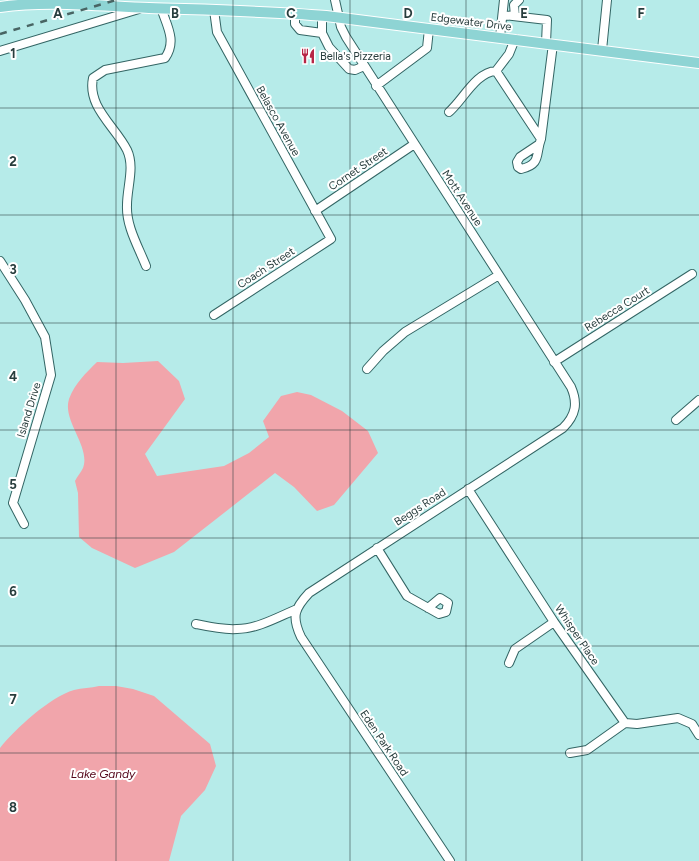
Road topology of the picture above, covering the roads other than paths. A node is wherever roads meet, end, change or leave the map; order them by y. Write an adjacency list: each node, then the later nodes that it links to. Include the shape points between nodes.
1 (335, 0): 15 (street, Mott Avenue)
2 (504, 0): 12 (street)
3 (519, 0): 14 (street, via 514,5)
4 (607, 0): 21 (street)
5 (88, 2): 6 (main road, Edgewater Drive); 8 (main road, Edgewater Drive)
6 (10, 3): 7 (main road, Edgewater Drive)
7 (0, 7)
8 (143, 8): 9 (main road, Edgewater Drive); 22 (street)
9 (161, 8): 10 (main road, Edgewater Drive); 32 (street, via 172,41 165,58 105,70 93,78 91,89 93,99 127,150 130,161 127,205 129,224)
10 (214, 10): 11 (main road, Edgewater Drive); 29 (street, Belasco Avenue, via 217,32)
11 (295, 13): 13 (main road, Edgewater Drive); 17 (street, via 295,24 300,30)
12 (503, 15): 14 (street); 18 (street)
13 (322, 16): 15 (main road, Edgewater Drive); 17 (street)
14 (515, 16): 20 (street, via 547,20)
15 (338, 18): 16 (main road, Edgewater Drive); 24 (street, Mott Avenue, via 342,31)
16 (429, 29): 18 (main road, Edgewater Drive); 26 (street, via 427,48)
17 (322, 33): 24 (street, via 329,47 349,69 355,70)
18 (500, 37): 19 (main road, Edgewater Drive)
19 (515, 39): 20 (main road, Edgewater Drive); 25 (street, via 509,54)
20 (549, 44): 21 (main road, Edgewater Drive); 25 (street, via 540,142)
21 (602, 50): 23 (main road, Edgewater Drive)
22 (0, 51)
23 (699, 63)
24 (364, 66): 26 (street, Mott Avenue)
25 (496, 71): 27 (street, via 490,72 476,82)
26 (376, 86): 28 (street, Mott Avenue)
27 (449, 112)
28 (413, 145): 29 (street, Cornet Street); 34 (street, Mott Avenue)
29 (315, 211): 30 (street, Belasco Avenue)
30 (331, 239): 35 (street, Coach Street)
31 (0, 261): 42 (street, Island Drive, via 45,337 51,375 13,503)
32 (146, 266)
33 (692, 274): 36 (street, Rebecca Court)
34 (498, 275): 36 (street, Mott Avenue); 37 (street, via 405,332 383,351)
35 (214, 315)
36 (554, 362): 39 (street, Mott Avenue, via 571,388)
37 (367, 370)
38 (699, 400): 40 (street)
39 (576, 406): 41 (street, Beggs Road, via 570,421 563,428)
40 (676, 420)
41 (468, 489): 43 (street, Beggs Road); 46 (street, Whisper Place)
42 (24, 524)
43 (377, 548): 44 (street, via 404,593); 45 (street, Beggs Road, via 309,593)
44 (428, 608)
45 (297, 609): 47 (street, via 254,627 238,630); 52 (street, Eden Park Road, via 296,628)
46 (554, 622): 48 (street, via 515,649); 49 (street, Whisper Place)
47 (196, 624)
48 (509, 663)
49 (625, 723): 50 (street, via 637,724 678,718 692,724); 51 (street, via 587,750)
50 (699, 735)
51 (570, 753)
52 (450, 861)

